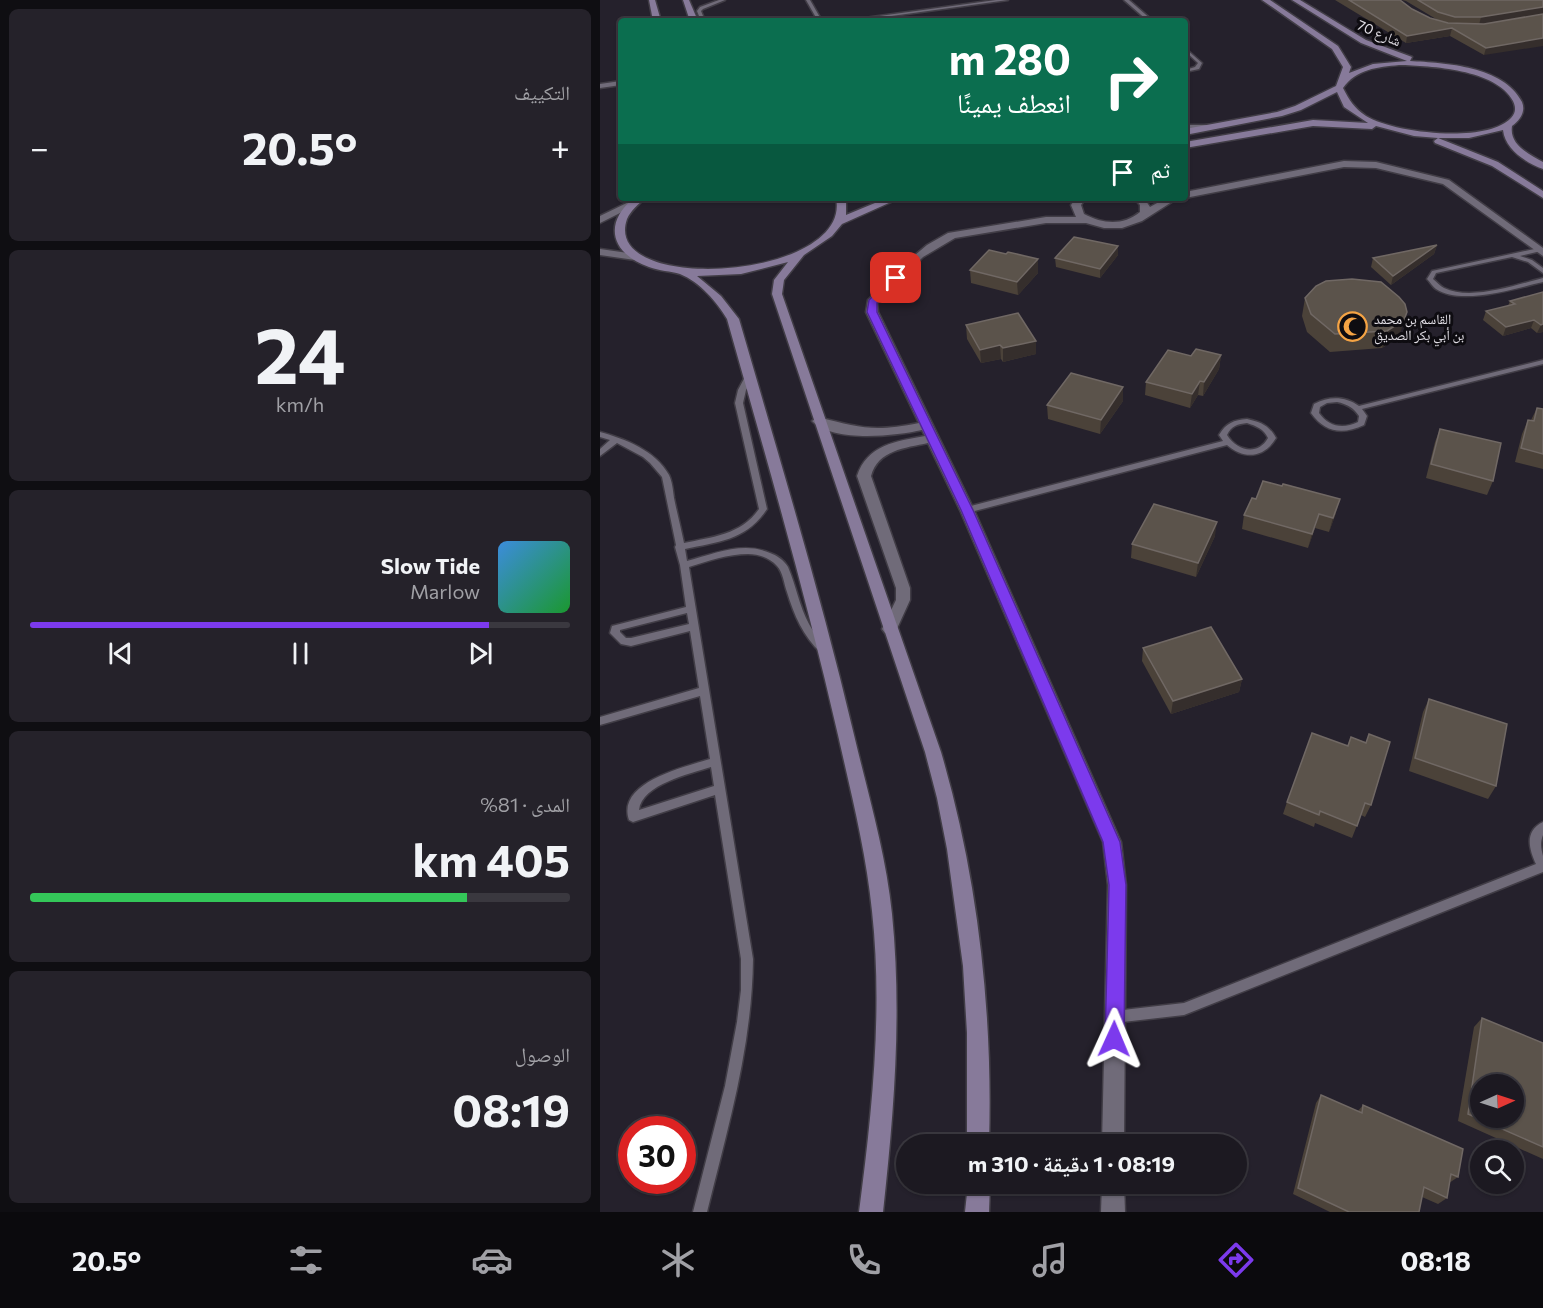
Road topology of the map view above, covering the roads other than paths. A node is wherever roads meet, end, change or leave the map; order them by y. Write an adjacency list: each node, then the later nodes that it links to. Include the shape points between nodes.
1 (652, 0): 12 (main road)
2 (686, 0): 13 (main road)
3 (723, 0): 14 (lane, via 701,8)
4 (808, 0): 15 (lane)
5 (955, 0): 11 (lane)
6 (1006, 0): 10 (lane)
7 (1126, 0): 17 (lane)
8 (1264, 0): 24 (main road, via 1335,48 1347,67)
9 (1295, 0): 19 (main road, شارع 70, via 1362,42)
10 (995, 1): 11 (lane)
11 (960, 6): 16 (lane)
12 (656, 18)
13 (693, 18)
14 (702, 18)
15 (818, 18)
16 (868, 18)
17 (1147, 18)
18 (1188, 52): 20 (lane, via 1200,63)
19 (1426, 64): 24 (main road, via 1375,66 1355,72); 26 (main road, via 1470,72 1505,88 1520,110)
20 (1188, 70)
21 (618, 75): 22 (street)
22 (600, 78)
23 (618, 83): 25 (street)
24 (1341, 84): 28 (main road, via 1298,108); 29 (main road, via 1340,99 1349,109)
25 (600, 86)
26 (1508, 124): 31 (main road, via 1478,135); 33 (main road, via 1509,141)
27 (1188, 127): 28 (lane)
28 (1217, 127): 30 (main road)
29 (1388, 128): 31 (main road); 32 (main road, via 1313,123)
30 (1188, 132)
31 (1412, 133): 35 (main road, via 1495,164)
32 (1188, 144)
33 (1543, 166)
34 (1188, 194): 48 (street, via 1344,164 1376,165 1446,182)
35 (1543, 195)
36 (635, 201): 44 (street)
37 (636, 201): 52 (main road, via 618,231 620,240)
38 (841, 201): 47 (main road)
39 (888, 201): 47 (main road)
40 (1142, 201): 43 (street)
41 (1167, 201): 43 (street)
42 (1078, 202): 45 (street); 46 (street, via 1076,211)
43 (1145, 213): 46 (street, via 1134,221 1116,225)
44 (600, 220)
45 (1046, 220): 46 (street); 60 (street, via 952,235 939,241 872,303 872,312)
46 (1086, 220)
47 (839, 222): 50 (main road, via 817,244)
48 (1541, 251): 51 (lane)
49 (600, 252): 52 (street)
50 (799, 254): 54 (main road, via 743,270); 59 (main road, via 779,280 777,294)
51 (1512, 255): 53 (lane); 55 (lane, via 1434,272 1430,279 1447,293 1463,296)
52 (635, 257): 54 (main road, via 656,267)
53 (1543, 271)
54 (684, 272): 57 (main road, via 725,305 733,319)
55 (1543, 280)
56 (1543, 362): 58 (lane)
57 (749, 377): 66 (lane, via 739,403 763,509 745,530); 71 (main road)
58 (1359, 408): 58 (lane, via 1349,402 1325,401 1314,413 1328,427 1353,428 1361,423)
59 (818, 421): 60 (street, via 872,435); 70 (main road)
60 (930, 432): 65 (street); 70 (street, via 878,453 864,476 903,588 903,600)
61 (600, 434): 62 (lane)
62 (616, 439): 64 (lane); 66 (lane, via 646,454 666,477)
63 (1226, 443): 63 (lane, via 1242,451 1260,451 1269,446 1272,438 1260,424 1235,422 1226,427); 65 (lane)
64 (600, 453)
65 (967, 510): 78 (street, via 1112,842 1117,885)
66 (679, 547): 67 (lane)
67 (684, 566): 68 (lane); 71 (lane, via 750,550 776,558 783,566 806,631)
68 (690, 609): 69 (lane); 69 (lane, via 615,628 615,633 631,642)
69 (693, 627): 72 (lane)
70 (890, 629): 79 (main road, via 933,752 956,849 973,966 978,1033)
71 (828, 653): 84 (main road, via 877,871 884,931 888,997 886,1071)
72 (703, 691): 73 (lane); 74 (lane)
73 (600, 721)
74 (714, 762): 75 (lane); 75 (lane, via 651,784 635,799 633,817)
75 (719, 789): 83 (lane, via 747,959 748,987 739,1048)
76 (1543, 827): 77 (lane, via 1536,835 1535,850)
77 (1543, 867): 78 (lane, via 1184,1009)
78 (1114, 1017): 80 (street)
79 (978, 1134)
80 (1113, 1134)
81 (978, 1194): 85 (main road)
82 (1113, 1194): 86 (street)
83 (700, 1212)
84 (871, 1212)
85 (977, 1212)
86 (1113, 1212)

